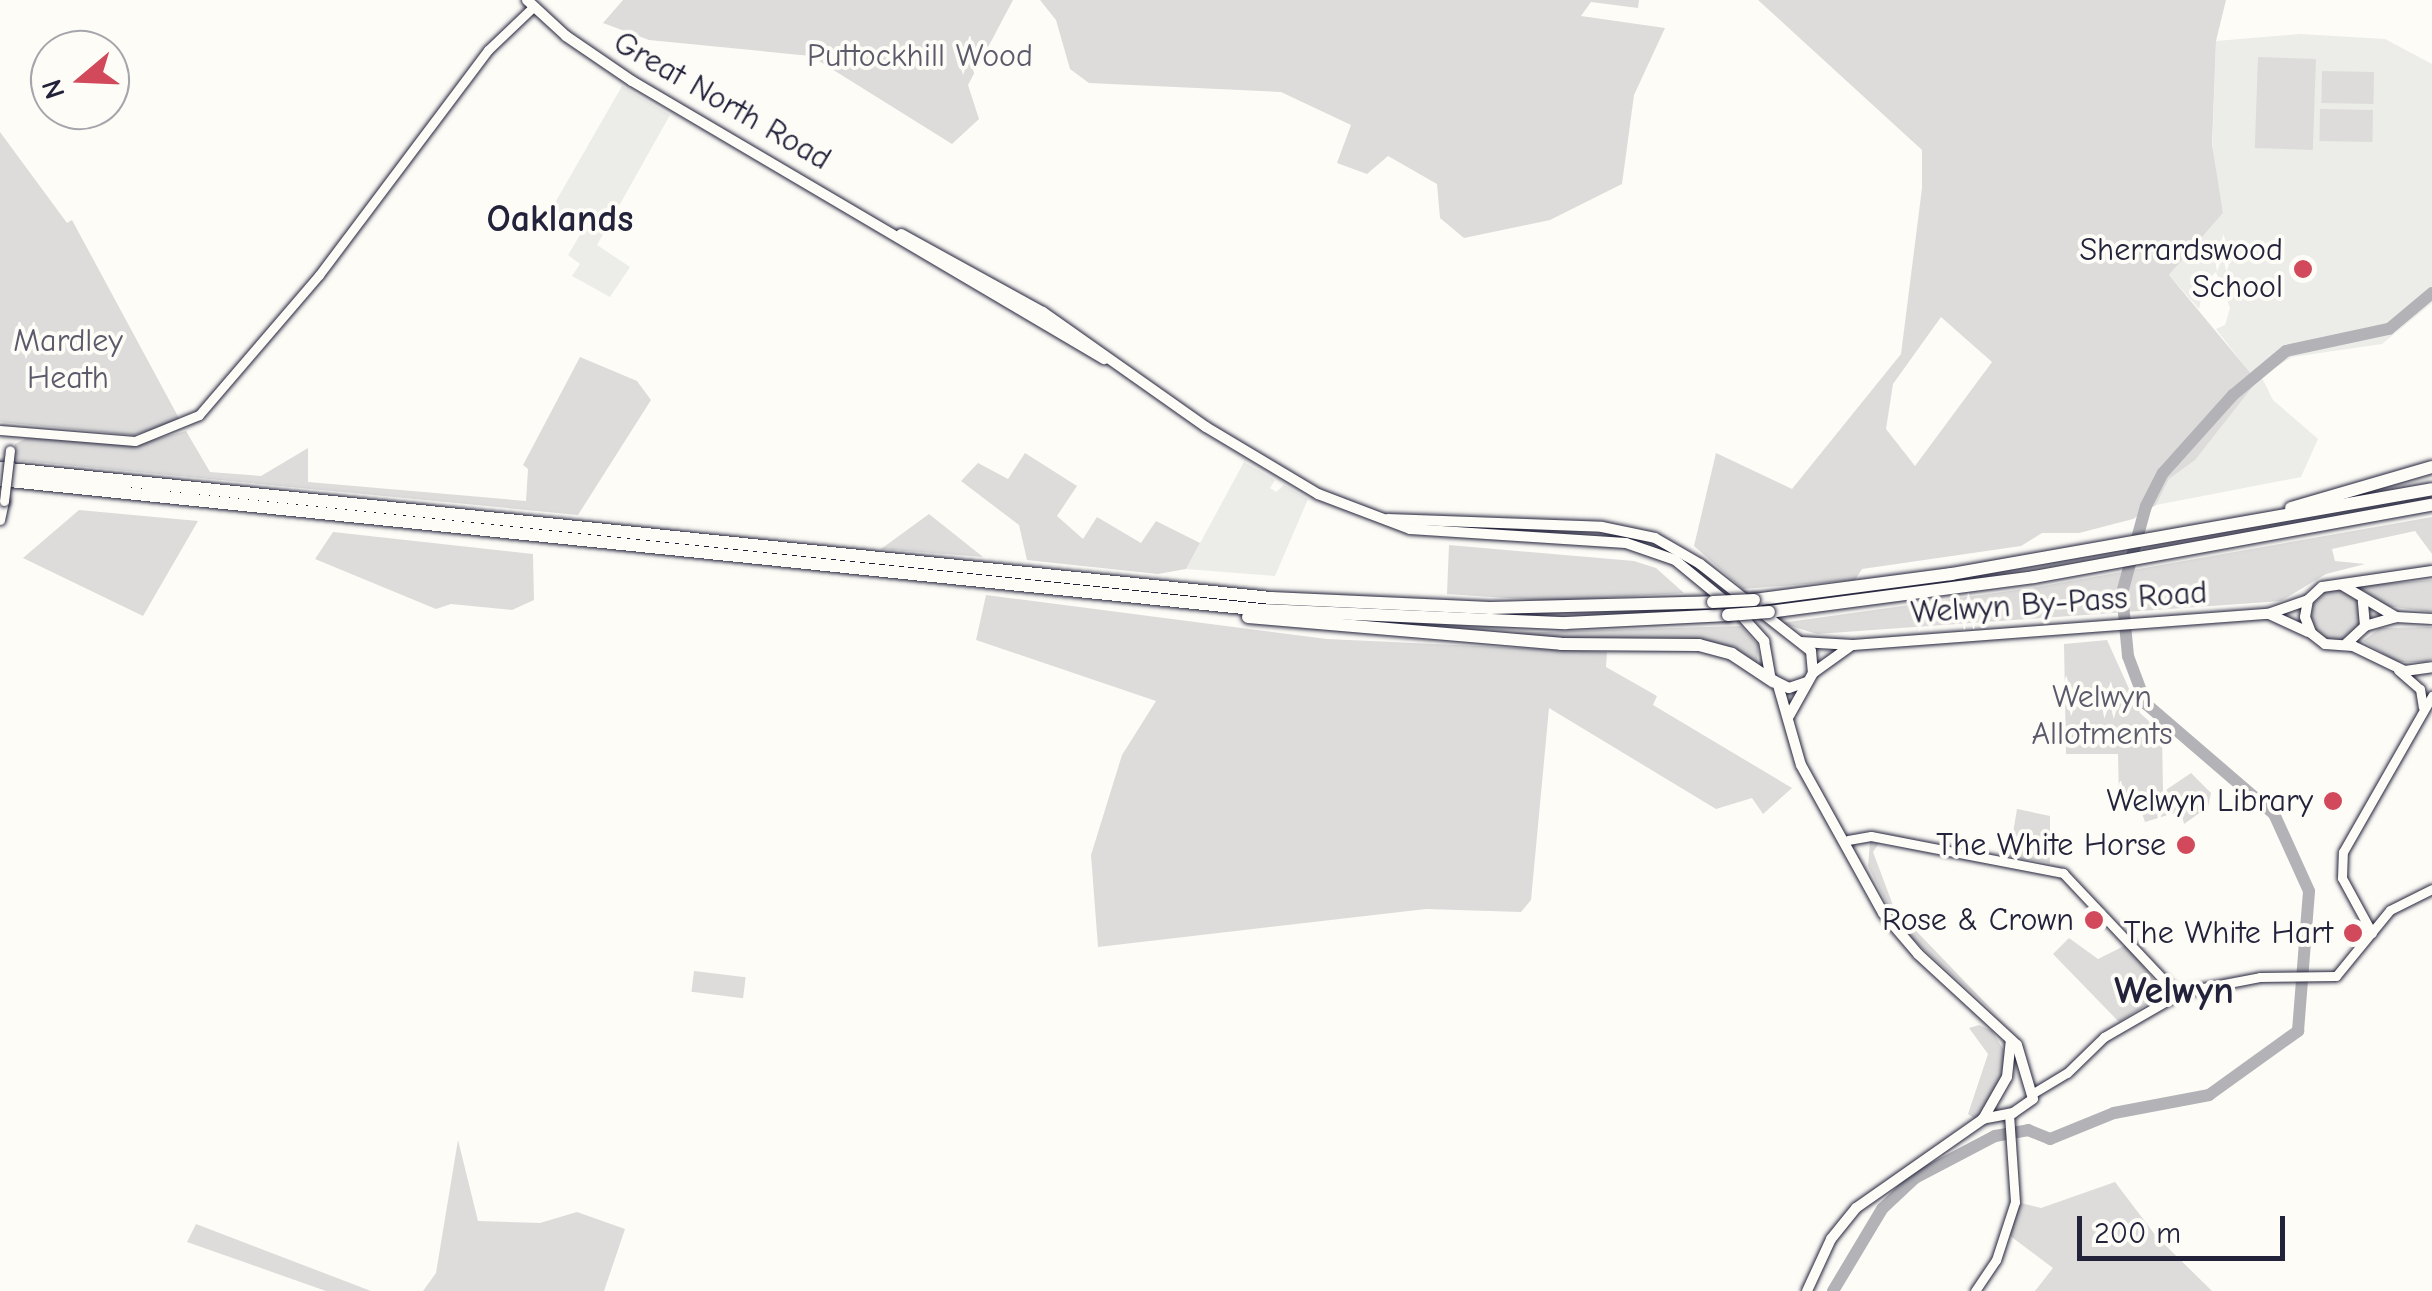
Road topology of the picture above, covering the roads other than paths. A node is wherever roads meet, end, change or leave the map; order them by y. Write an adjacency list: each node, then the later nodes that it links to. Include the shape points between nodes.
1 (530, 3): 2 (street, via 214,402 162,434 107,440); 8 (main road, Great North Road, via 632,81 901,234 1282,475)
2 (6, 430): 9 (street, bridge, via 10,450)
3 (2432, 467): 10 (highway)
4 (0, 468): 11 (highway)
5 (0, 480): 11 (highway)
6 (2432, 489): 10 (highway)
7 (2432, 506): 15 (highway, bridge, via 2098,566 1728,616 1419,620)
8 (1388, 518): 23 (main road, via 1602,527 1655,538 1700,564); 26 (main road, Great North Road, via 1410,530 1466,537 1601,539 1650,549 1674,560 1757,628)
9 (0, 520)
10 (2256, 521): 12 (highway, bridge, via 2099,550 1713,602 1384,605)
11 (796, 556): 12 (highway)
12 (890, 566): 15 (highway)
13 (2432, 572): 14 (main road)
14 (2341, 585): 16 (main road, via 2322,587); 17 (main road)
15 (1165, 600): 30 (highway, via 1219,614 1358,629 1560,644 1699,645 1732,654)
16 (2308, 600): 18 (main road, Welwyn By-Pass Road); 22 (main road)
17 (2363, 601): 19 (main road); 21 (main road)
18 (2268, 614): 22 (main road, Welwyn By-Pass Road); 25 (main road, Welwyn By-Pass Road)
19 (2396, 617): 20 (main road); 21 (main road)
20 (2432, 619)
21 (2364, 626): 24 (main road)
22 (2311, 633): 24 (main road, via 2325,644)
23 (1796, 641): 25 (main road, Welwyn By-Pass Road); 26 (main road, via 1777,643); 29 (main road, via 1814,657)
24 (2346, 644): 28 (main road)
25 (1853, 645): 29 (main road, Welwyn By-Pass Road)
26 (1766, 661): 30 (main road)
27 (2432, 667): 28 (main road)
28 (2396, 669): 32 (street, via 2420,688)
29 (1810, 678): 30 (main road); 33 (main road)
30 (1776, 684): 33 (main road)
31 (2432, 696): 32 (street)
32 (2423, 707): 36 (street, via 2341,860 2342,878)
33 (1789, 716): 34 (main road, via 1801,764)
34 (1848, 840): 39 (street, via 1871,836 2058,871 2083,888); 40 (main road, via 1902,938)
35 (2432, 889): 37 (street)
36 (2364, 920): 37 (street); 38 (street)
37 (2380, 922): 38 (street)
38 (2372, 933): 39 (street, via 2342,972 2240,980)
39 (2177, 994): 43 (street, via 2104,1037 2068,1073)
40 (2011, 1040): 41 (main road); 42 (main road)
41 (2028, 1076): 42 (main road); 43 (main road)
42 (2007, 1077): 44 (main road)
43 (2035, 1092): 45 (main road)
44 (1998, 1094): 45 (main road); 46 (main road)
45 (2009, 1118): 46 (main road); 48 (street, via 2010,1221)
46 (1983, 1119): 47 (main road, via 1856,1208 1830,1239)
47 (1807, 1291)
48 (1975, 1291)

